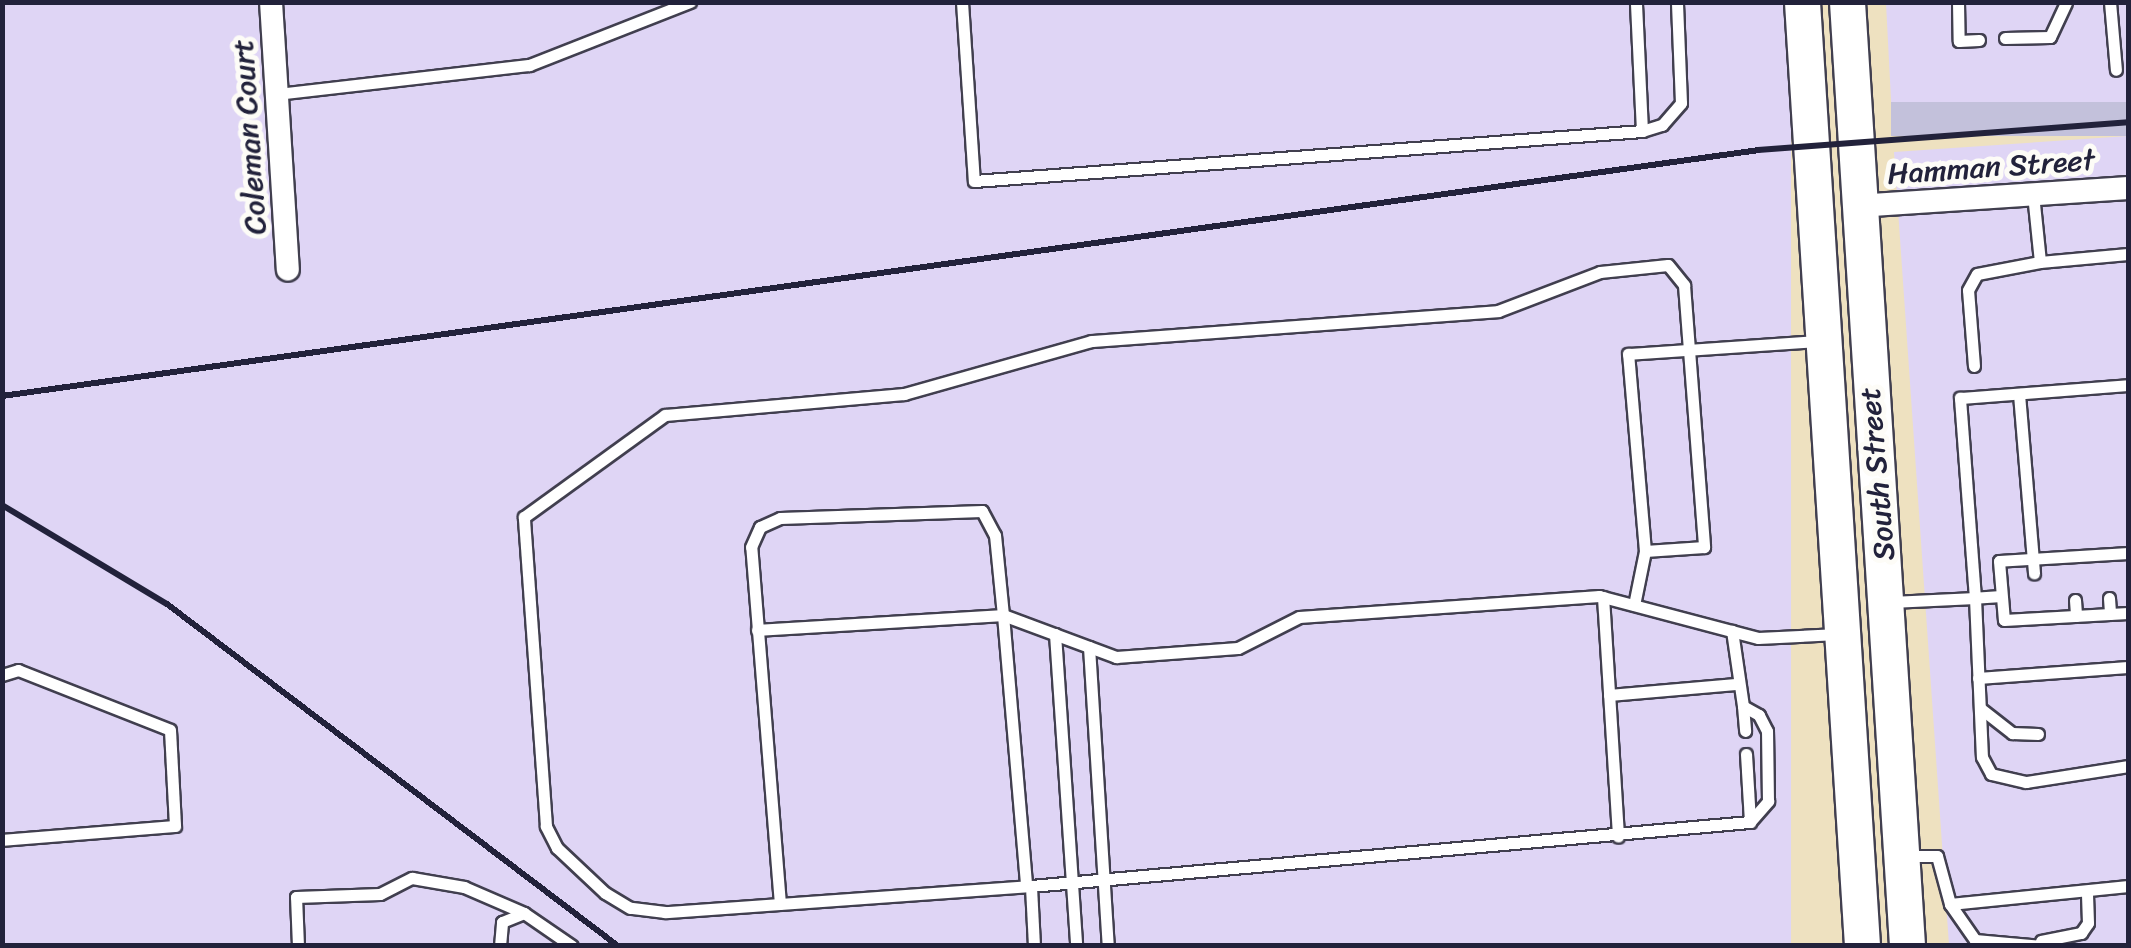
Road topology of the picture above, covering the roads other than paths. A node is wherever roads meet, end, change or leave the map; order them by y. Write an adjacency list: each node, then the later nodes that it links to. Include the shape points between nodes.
1 (271, 2): 14 (street, Coleman Court)
2 (690, 2): 14 (lane, via 529,65)
3 (962, 2): 15 (lane, via 974,181)
4 (1636, 2): 15 (lane)
5 (1678, 2): 15 (lane, via 1682,102 1662,125)
6 (1802, 2): 22 (main road, South Street)
7 (1847, 2): 18 (main road, South Street)
8 (1958, 2): 12 (lane, via 1959,41)
9 (2066, 2): 11 (lane, via 2050,37)
10 (2110, 2): 13 (lane)
11 (2005, 38)
12 (1979, 40)
13 (2116, 70)
14 (277, 94): 21 (street, Coleman Court)
15 (1642, 131)
16 (2128, 188): 17 (street, Hamman Street)
17 (2033, 194): 18 (street, Hamman Street); 20 (lane)
18 (1857, 206): 38 (main road, South Street)
19 (2128, 254): 20 (lane)
20 (2040, 262): 24 (lane, via 1977,274 1968,290)
21 (288, 268)
22 (1823, 340): 23 (lane); 47 (main road, South Street)
23 (1689, 349): 27 (lane, via 1704,547); 27 (lane, via 1628,354); 69 (lane, via 1681,274 1653,266 1600,272 1498,311 1091,341 904,394 684,412 652,421 533,507 521,527 546,826 557,848 630,908)
24 (1974, 366)
25 (2128, 384): 26 (lane)
26 (2019, 394): 30 (lane); 35 (lane, via 1960,398)
27 (1644, 552): 39 (lane)
28 (2128, 553): 29 (lane, via 2106,561)
29 (2070, 557): 30 (lane); 31 (lane)
30 (2031, 559): 32 (lane); 33 (lane, via 1999,561)
31 (2072, 571)
32 (2034, 574)
33 (2002, 596): 35 (lane); 43 (lane, via 2004,620 2037,612)
34 (1603, 597): 39 (lane); 48 (lane, via 1299,617 1238,648 1116,657); 53 (lane)
35 (1975, 598): 38 (lane); 51 (lane)
36 (2109, 598): 42 (lane)
37 (2074, 600): 43 (lane)
38 (1887, 602): 63 (main road, South Street)
39 (1634, 605): 45 (lane)
40 (2128, 613): 42 (lane)
41 (1003, 614): 44 (lane); 44 (lane, via 995,535 982,511 812,516 770,521 754,536); 46 (lane); 66 (lane)
42 (2110, 614): 43 (lane)
43 (2076, 616)
44 (758, 630): 69 (lane)
45 (1732, 631): 47 (lane, via 1758,638); 52 (lane)
46 (1055, 634): 48 (lane); 65 (lane)
47 (1842, 634): 79 (main road, South Street)
48 (1089, 647): 64 (lane)
49 (2128, 667): 51 (lane)
50 (2, 675): 62 (lane, via 18,670 170,730 175,826)
51 (1978, 678): 55 (lane)
52 (1736, 684): 53 (lane); 54 (lane)
53 (1610, 695): 61 (lane)
54 (1743, 706): 56 (lane); 60 (lane, via 1759,715 1767,732 1768,802)
55 (1980, 708): 57 (lane, via 2012,733); 59 (lane, via 1982,757 1991,774 2006,782)
56 (1744, 731)
57 (2038, 734)
58 (1746, 754): 60 (lane)
59 (2128, 766)
60 (1750, 822): 61 (lane)
61 (1618, 837): 64 (lane)
62 (2, 840)
63 (1902, 856): 70 (lane, via 1937,856); 80 (main road, South Street)
64 (1104, 880): 65 (lane); 78 (lane)
65 (1073, 883): 66 (lane); 77 (lane)
66 (1028, 886): 69 (lane); 76 (lane)
67 (2128, 886): 68 (lane)
68 (2087, 893): 70 (lane); 72 (lane, via 2088,923 2081,933)
69 (780, 904)
70 (1950, 904): 72 (lane, via 1975,940)
71 (524, 913): 73 (lane, via 464,887 412,878 380,894 296,896); 74 (lane, via 502,922); 75 (lane)
72 (2042, 943)
73 (298, 946)
74 (500, 946)
75 (572, 946)
76 (1034, 946)
77 (1076, 946)
78 (1108, 946)
79 (1862, 946)
80 (1906, 946)

